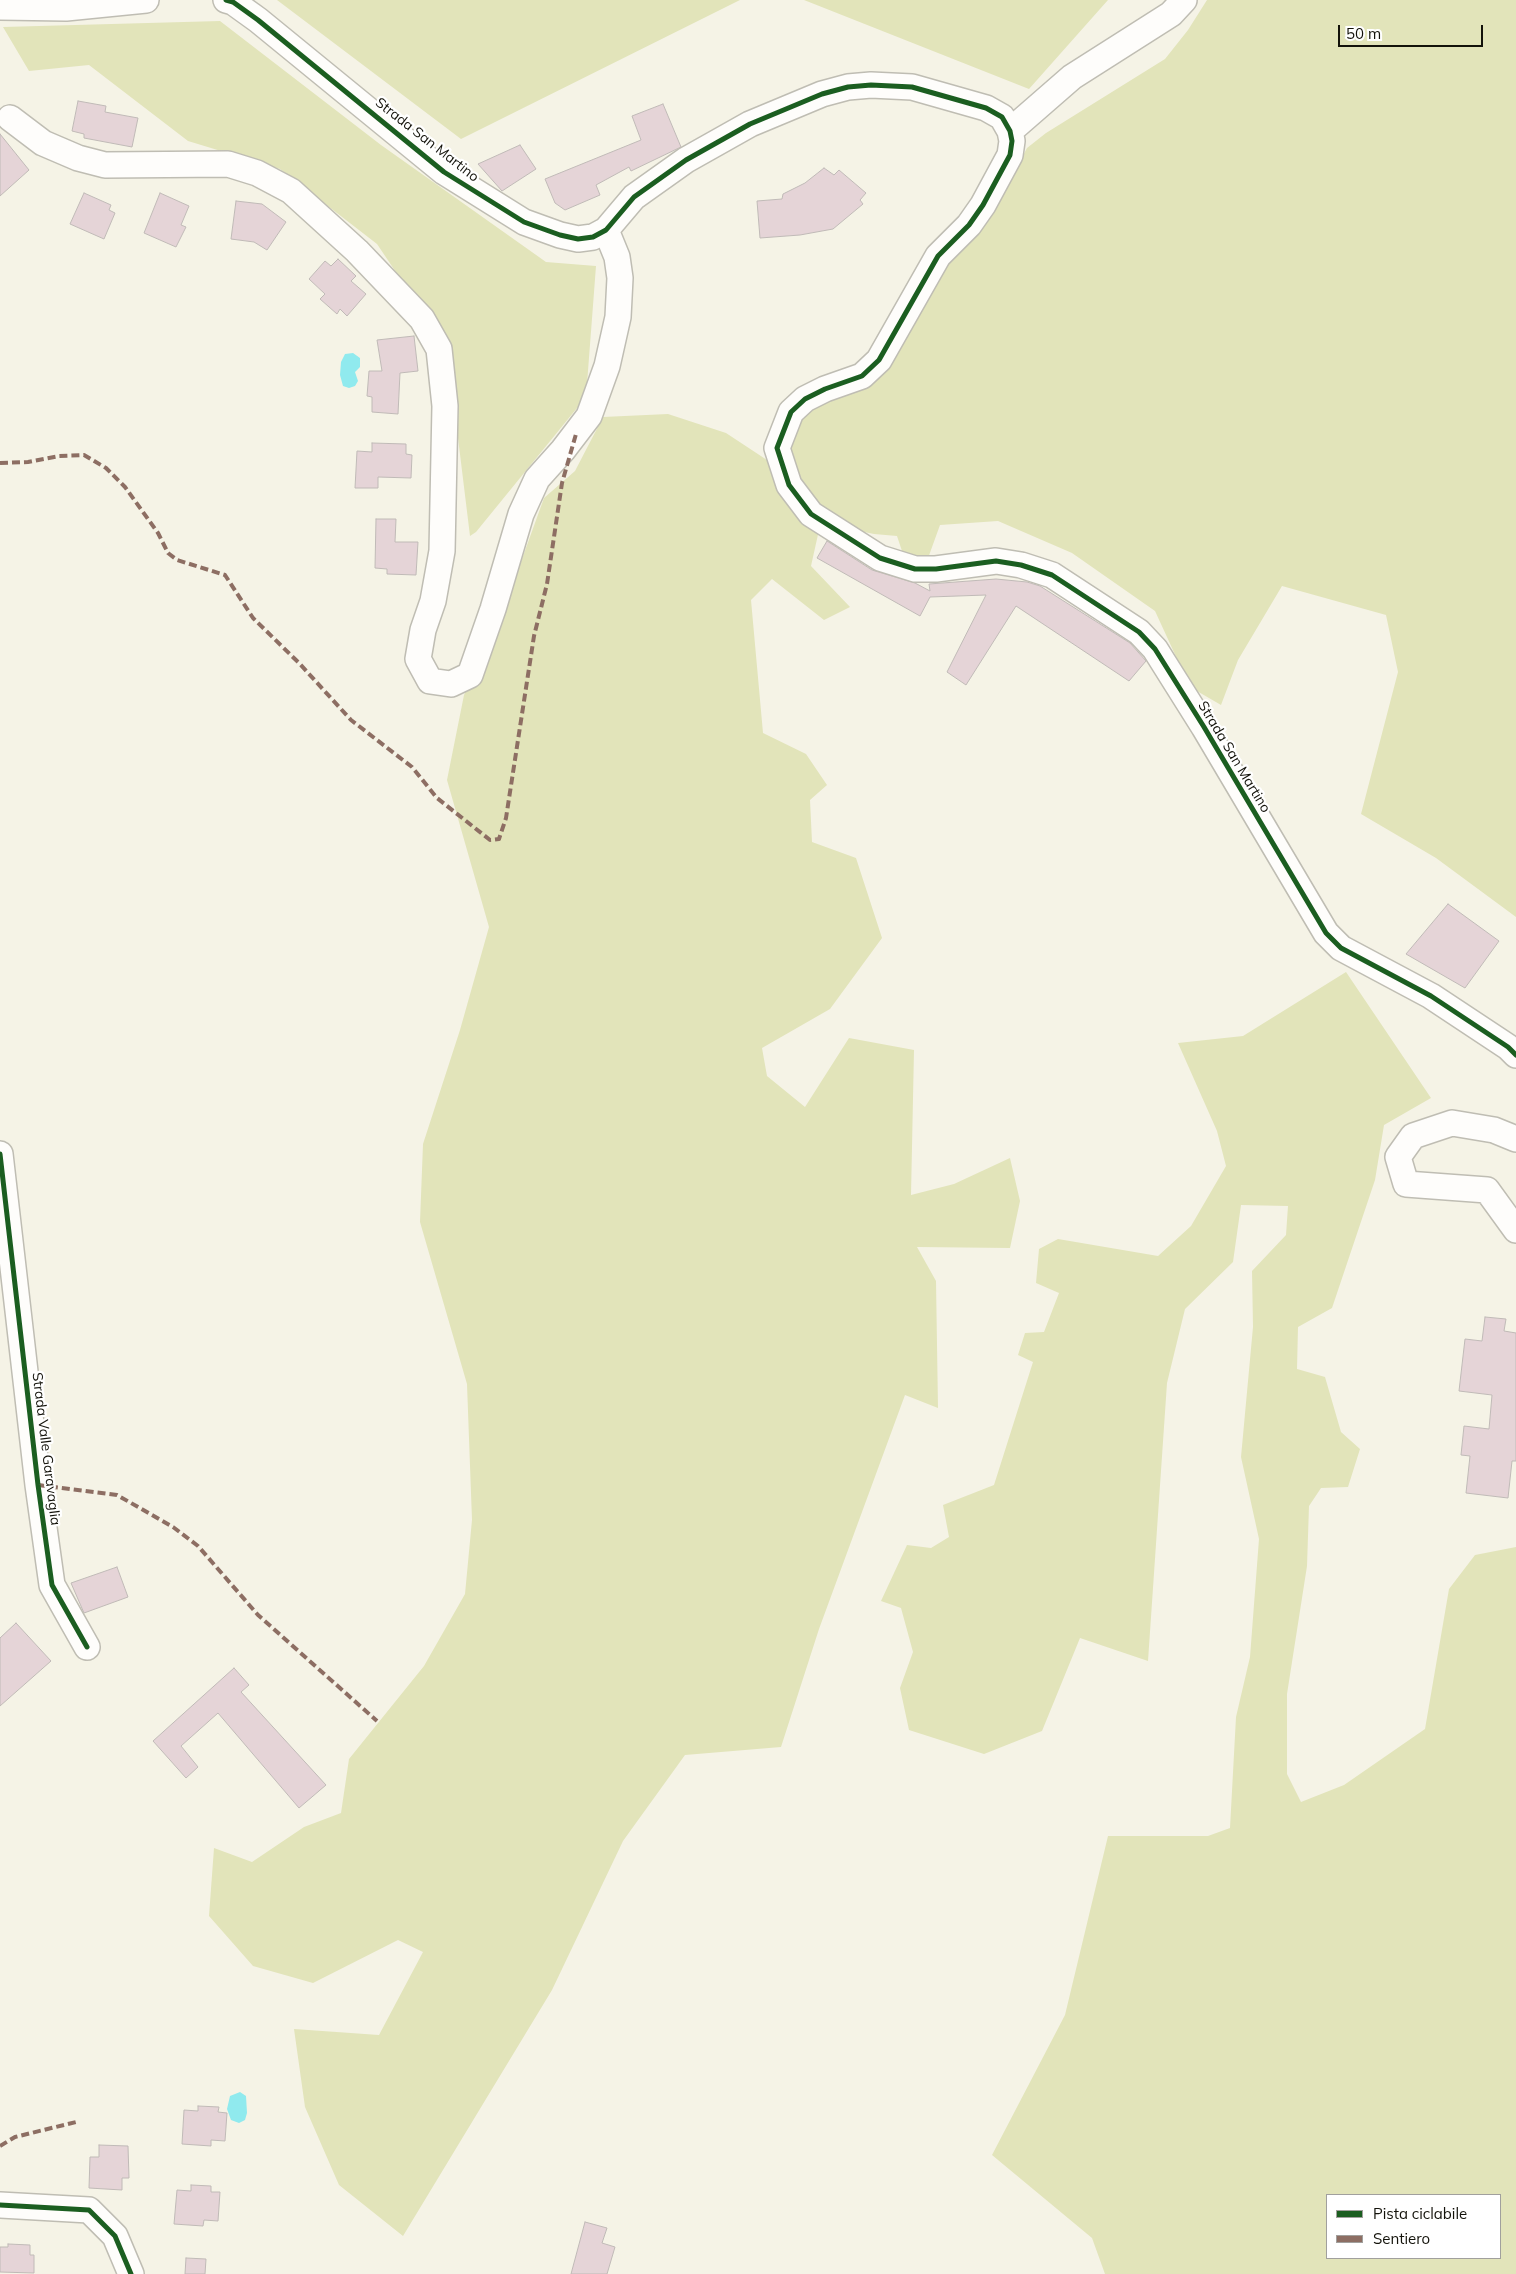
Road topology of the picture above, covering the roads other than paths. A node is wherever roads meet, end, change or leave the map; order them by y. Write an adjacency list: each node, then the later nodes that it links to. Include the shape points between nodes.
1 (146, 0): 4 (street, via 66,8)
2 (226, 0): 7 (street, Strada San Martino, via 258,20 444,172 500,208 524,222 578,239 593,237)
3 (1184, 0): 6 (street, via 1172,14 1072,77)
4 (0, 7)
5 (10, 118): 7 (street, via 44,143 78,158 105,165 228,164 257,173 291,191 357,251 422,319 439,349 445,406 442,550 418,659 430,681 451,684 470,675 521,514 536,479 564,450 589,416 607,366 618,317 620,278 617,257)
6 (1010, 131): 7 (street, Strada San Martino, via 1002,117 958,99 912,87 848,87 822,94 750,124 686,160 634,197); 8 (street, Strada San Martino, via 1010,155 983,205 938,256 879,360 862,376 805,399 791,412 777,448 789,485 811,514 880,558 915,569 996,561 1022,564 1052,576 1139,632 1155,649 1199,720 1326,934 1341,948 1431,996)
7 (606, 230)
8 (1516, 1055)
9 (1516, 1139): 11 (street, via 1494,1130 1452,1124 1412,1136 1398,1157 1406,1184 1487,1190)
10 (0, 1154): 12 (street, Strada Valle Garavaglia, via 52,1585)
11 (1516, 1230)
12 (87, 1647)
13 (0, 2205): 14 (street, via 89,2210 115,2236)
14 (131, 2274)

